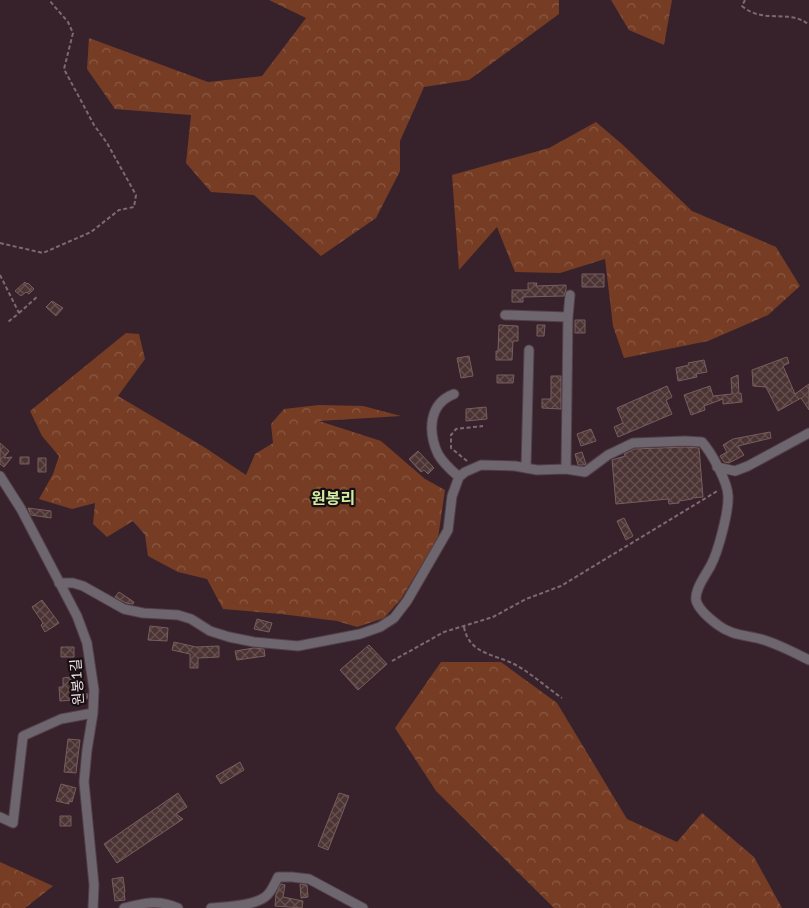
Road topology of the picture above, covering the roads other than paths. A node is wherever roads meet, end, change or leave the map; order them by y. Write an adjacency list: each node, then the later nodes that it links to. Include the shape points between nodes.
1 (570, 295): 3 (street)
2 (505, 316): 3 (street)
3 (568, 317): 9 (street)
4 (528, 350): 8 (street)
5 (454, 394): 11 (street, via 438,404 432,425 439,455)
6 (809, 433): 7 (street, via 735,471)
7 (716, 467): 9 (street, via 710,451 702,442 685,441 633,444 608,455 585,472); 13 (street, via 721,472 728,495 724,526 712,564 696,597 698,606 732,634 764,640)
8 (526, 468): 9 (street); 11 (street, via 481,465)
9 (566, 469)
10 (0, 476): 12 (street, 원봉1길)
11 (459, 477): 12 (street, via 452,496 448,530 407,601 394,618 360,634 298,646 254,642 210,631 178,615 124,608 83,586)
12 (59, 583): 14 (street, 원봉1길, via 88,643 94,690)
13 (809, 660)
14 (93, 713): 15 (street, via 62,719 23,736 13,823); 16 (street, 원봉1길, via 84,782 94,885)
15 (0, 817)
16 (92, 908)
17 (124, 908): 18 (street, via 154,902)
18 (178, 908)
19 (211, 908): 20 (street, via 258,901 266,897 278,877 309,879)
20 (364, 908)

